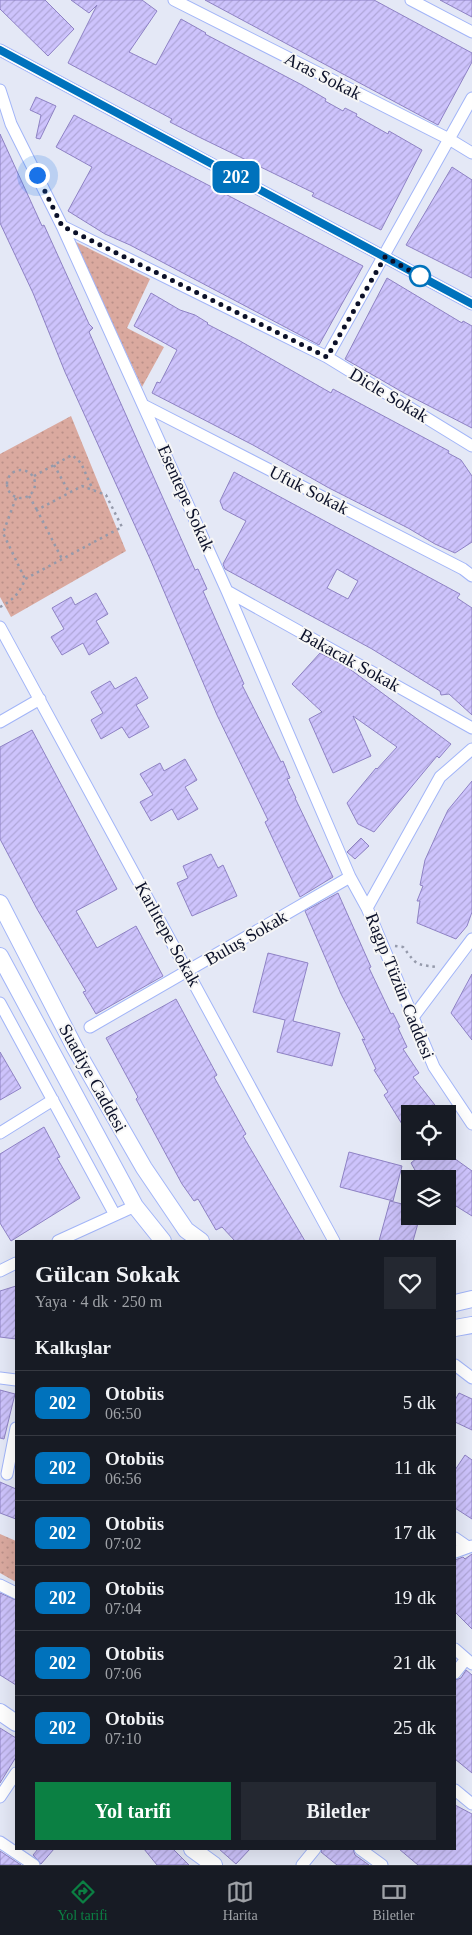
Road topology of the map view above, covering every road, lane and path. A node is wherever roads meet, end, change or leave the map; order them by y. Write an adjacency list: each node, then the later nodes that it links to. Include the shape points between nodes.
1 (174, 0): 7 (street, Aras Sokak)
2 (411, 0): 3 (street)
3 (472, 32)
4 (0, 50): 10 (street)
5 (0, 90): 9 (street, Esentepe Sokak, via 11,124)
6 (472, 98): 7 (street)
7 (449, 139): 8 (street, Aras Sokak); 10 (street)
8 (472, 153)
9 (62, 226): 12 (street, Dicle Sokak); 13 (street, Esentepe Sokak)
10 (385, 257): 11 (street); 12 (street)
11 (472, 304)
12 (327, 357): 14 (street, Dicle Sokak)
13 (145, 406): 24 (street, Ufuk Sokak); 26 (street, Esentepe Sokak)
14 (472, 446)
15 (54, 465): 16 (path); 17 (path, via 72,454 76,456); 18 (path)
16 (34, 476): 19 (path, via 34,489); 20 (path, via 22,469 10,474 7,488)
17 (93, 490): 18 (path, via 82,486); 22 (path, via 106,495 122,527)
18 (69, 492): 21 (path)
19 (29, 496): 20 (path); 21 (path)
20 (17, 498): 25 (path, via 3,533)
21 (37, 510): 22 (path)
22 (62, 559): 25 (path)
23 (472, 560): 24 (street)
24 (468, 573)
25 (25, 579): 27 (path, via 11,602)
26 (227, 591): 31 (street, Bakacak Sokak); 33 (street, Esentepe Sokak)
27 (0, 607)
28 (0, 627): 29 (street, Karlıtepe Sokak)
29 (40, 700): 30 (street); 39 (street, Karlıtepe Sokak)
30 (0, 722)
31 (472, 728)
32 (472, 749): 35 (street, Ragıp Tüzün Caddesi, via 440,776)
33 (350, 877): 35 (street, Esentepe Sokak); 39 (street, Buluş Sokak)
34 (0, 903): 51 (main road, Suadiye Caddesi, via 75,1048 144,1168 186,1230)
35 (367, 908): 37 (street, Ragıp Tüzün Caddesi)
36 (472, 939): 40 (street)
37 (382, 946): 40 (path, via 403,946 415,963 423,967 436,966); 42 (street, Ragıp Tüzün Caddesi)
38 (0, 956): 47 (main road, Suadiye Caddesi)
39 (188, 971): 43 (street, Buluş Sokak); 52 (street, Karlıtepe Sokak)
40 (447, 972): 42 (street)
41 (0, 1003): 44 (street)
42 (414, 1016): 45 (street, Ragıp Tüzün Caddesi, via 434,1067)
43 (90, 1027)
44 (54, 1100): 46 (street); 48 (street)
45 (471, 1121)
46 (0, 1133)
47 (135, 1206): 48 (street); 50 (main road, Suadiye Caddesi)
48 (116, 1215): 49 (street)
49 (60, 1240)
50 (162, 1240)
51 (200, 1240)
52 (333, 1240)
53 (15, 1263): 54 (street)
54 (0, 1271)
55 (472, 1299): 56 (main road)
56 (456, 1303)
57 (472, 1325): 58 (main road)
58 (456, 1328)
59 (456, 1366): 61 (street)
60 (0, 1378): 62 (street)
61 (472, 1378)
62 (15, 1380)
63 (15, 1434): 64 (street)
64 (8, 1474)
65 (456, 1539): 66 (street)
66 (470, 1547): 67 (street)
67 (456, 1552)
68 (0, 1585): 69 (street)
69 (15, 1593)
70 (456, 1650): 71 (street)
71 (469, 1661): 72 (street)
72 (456, 1672)
73 (0, 1712): 74 (main road)
74 (15, 1722)
75 (15, 1775): 77 (street)
76 (456, 1791): 78 (street)
77 (0, 1798)
78 (472, 1804)
79 (0, 1842): 83 (street)
80 (193, 1850): 84 (main road)
81 (314, 1850): 85 (street)
82 (361, 1850): 86 (street)
83 (34, 1865)
84 (214, 1865)
85 (302, 1865)
86 (382, 1865)

